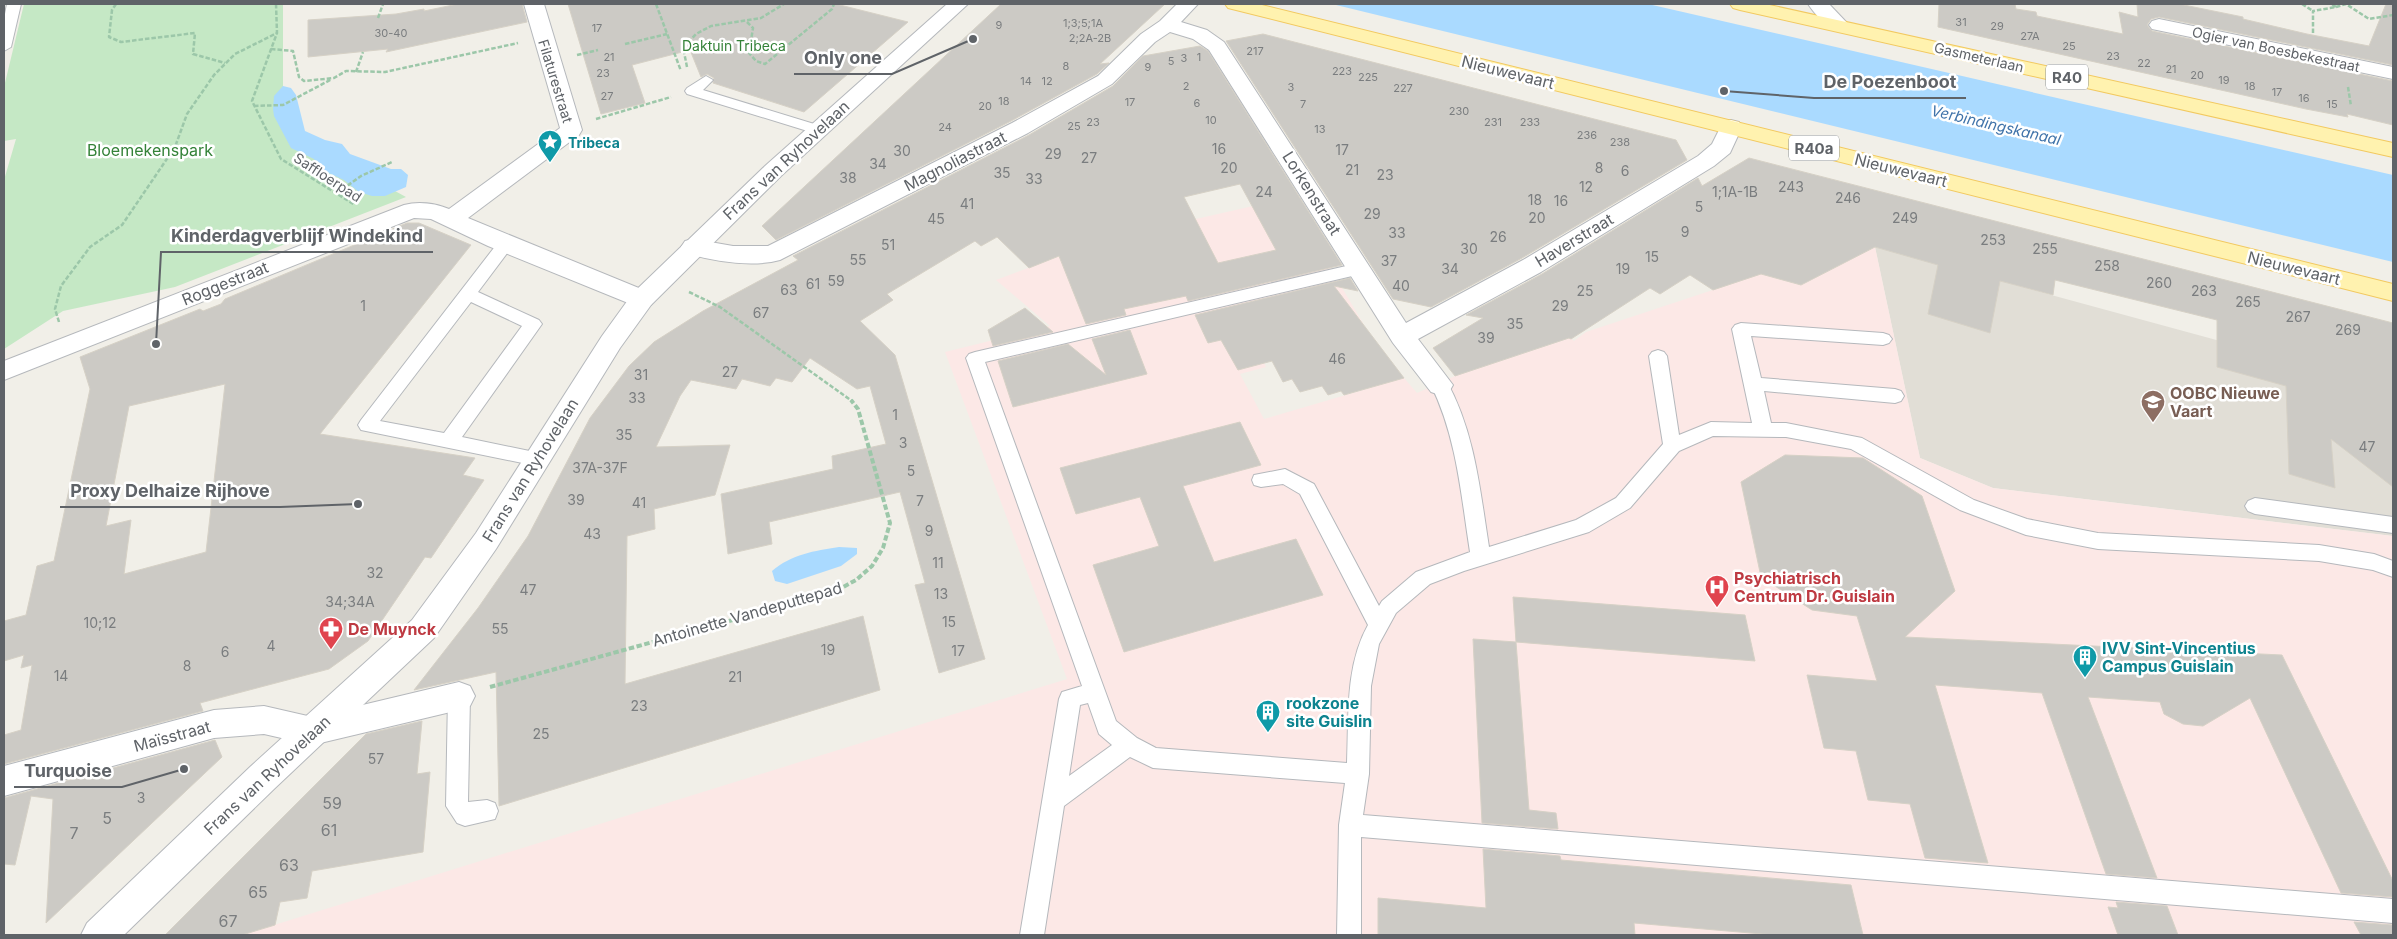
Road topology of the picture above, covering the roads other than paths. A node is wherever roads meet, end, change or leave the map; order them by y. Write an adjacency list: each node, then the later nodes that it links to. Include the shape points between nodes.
1 (14, 4): 11 (lane)
2 (534, 4): 17 (street, Filaturestraat, via 570,129)
3 (958, 4): 15 (street, Frans van Ryhovelaan)
4 (1188, 4): 8 (street, Magnoliastraat)
5 (1235, 4): 14 (main road, Nieuwevaart / R40a)
6 (1740, 4): 10 (main road, Gasmeterlaan / R40)
7 (1818, 4): 10 (street)
8 (1167, 25): 19 (street, Magnoliastraat, via 1148,38 1105,80 1020,128 772,254 733,254); 20 (street, Lorkenstraat, via 1200,34 1217,46)
9 (2160, 25): 12 (street, Ogier van Boesbekestraat)
10 (1840, 26): 16 (main road, Gasmeterlaan / R40)
11 (4, 47)
12 (2393, 73)
13 (706, 80): 15 (lane, via 692,91)
14 (1732, 127): 21 (main road, Nieuwevaart / R40a); 24 (street, Haverstraat, via 1722,148 1706,161 1532,266)
15 (819, 130): 19 (street, Frans van Ryhovelaan)
16 (2393, 150)
17 (452, 218): 18 (street, Roggestraat); 27 (street, Roggestraat, via 435,212 412,210)
18 (506, 244): 22 (lane); 23 (street, Roggestraat)
19 (693, 247): 23 (street, Frans van Ryhovelaan)
20 (1359, 269): 24 (street, Lorkenstraat); 41 (lane, via 975,358)
21 (2393, 293)
22 (468, 294): 32 (lane, via 533,324); 32 (lane, via 367,426)
23 (642, 299): 34 (street, Frans van Ryhovelaan)
24 (1402, 337): 29 (street, Lorkenstraat)
25 (1884, 339): 28 (lane, via 1741,329)
26 (1658, 356): 33 (lane)
27 (4, 371)
28 (1753, 384): 30 (lane); 31 (lane)
29 (1440, 385): 38 (lane, via 1461,435)
30 (1895, 396)
31 (1763, 430): 33 (lane, via 1710,429); 39 (lane, via 1786,430 1855,443 1968,505 2026,527 2098,542 2319,553 2374,562)
32 (448, 442): 34 (lane)
33 (1672, 446): 38 (lane, via 1623,503 1582,526)
34 (537, 460): 43 (street, Frans van Ryhovelaan, via 486,541 422,629)
35 (1261, 480): 40 (lane, via 1285,476 1307,489)
36 (2255, 506): 37 (lane)
37 (2393, 525)
38 (1481, 558): 40 (lane, via 1423,578 1389,607)
39 (2393, 569)
40 (1379, 625): 45 (lane, via 1369,643 1360,686)
41 (1094, 690): 44 (lane, via 1107,727); 47 (lane, via 1070,699)
42 (459, 696): 43 (street); 48 (lane, via 457,806 465,815)
43 (312, 731): 46 (street, Maïsstraat, via 264,720 214,724); 51 (street, Frans van Ryhovelaan)
44 (1129, 745): 45 (lane, via 1153,758); 47 (lane)
45 (1358, 774): 49 (lane)
46 (4, 781)
47 (1053, 801): 52 (lane)
48 (487, 811)
49 (1350, 824): 50 (lane); 53 (lane)
50 (2393, 911)
51 (100, 935)
52 (1032, 935)
53 (1348, 935)

